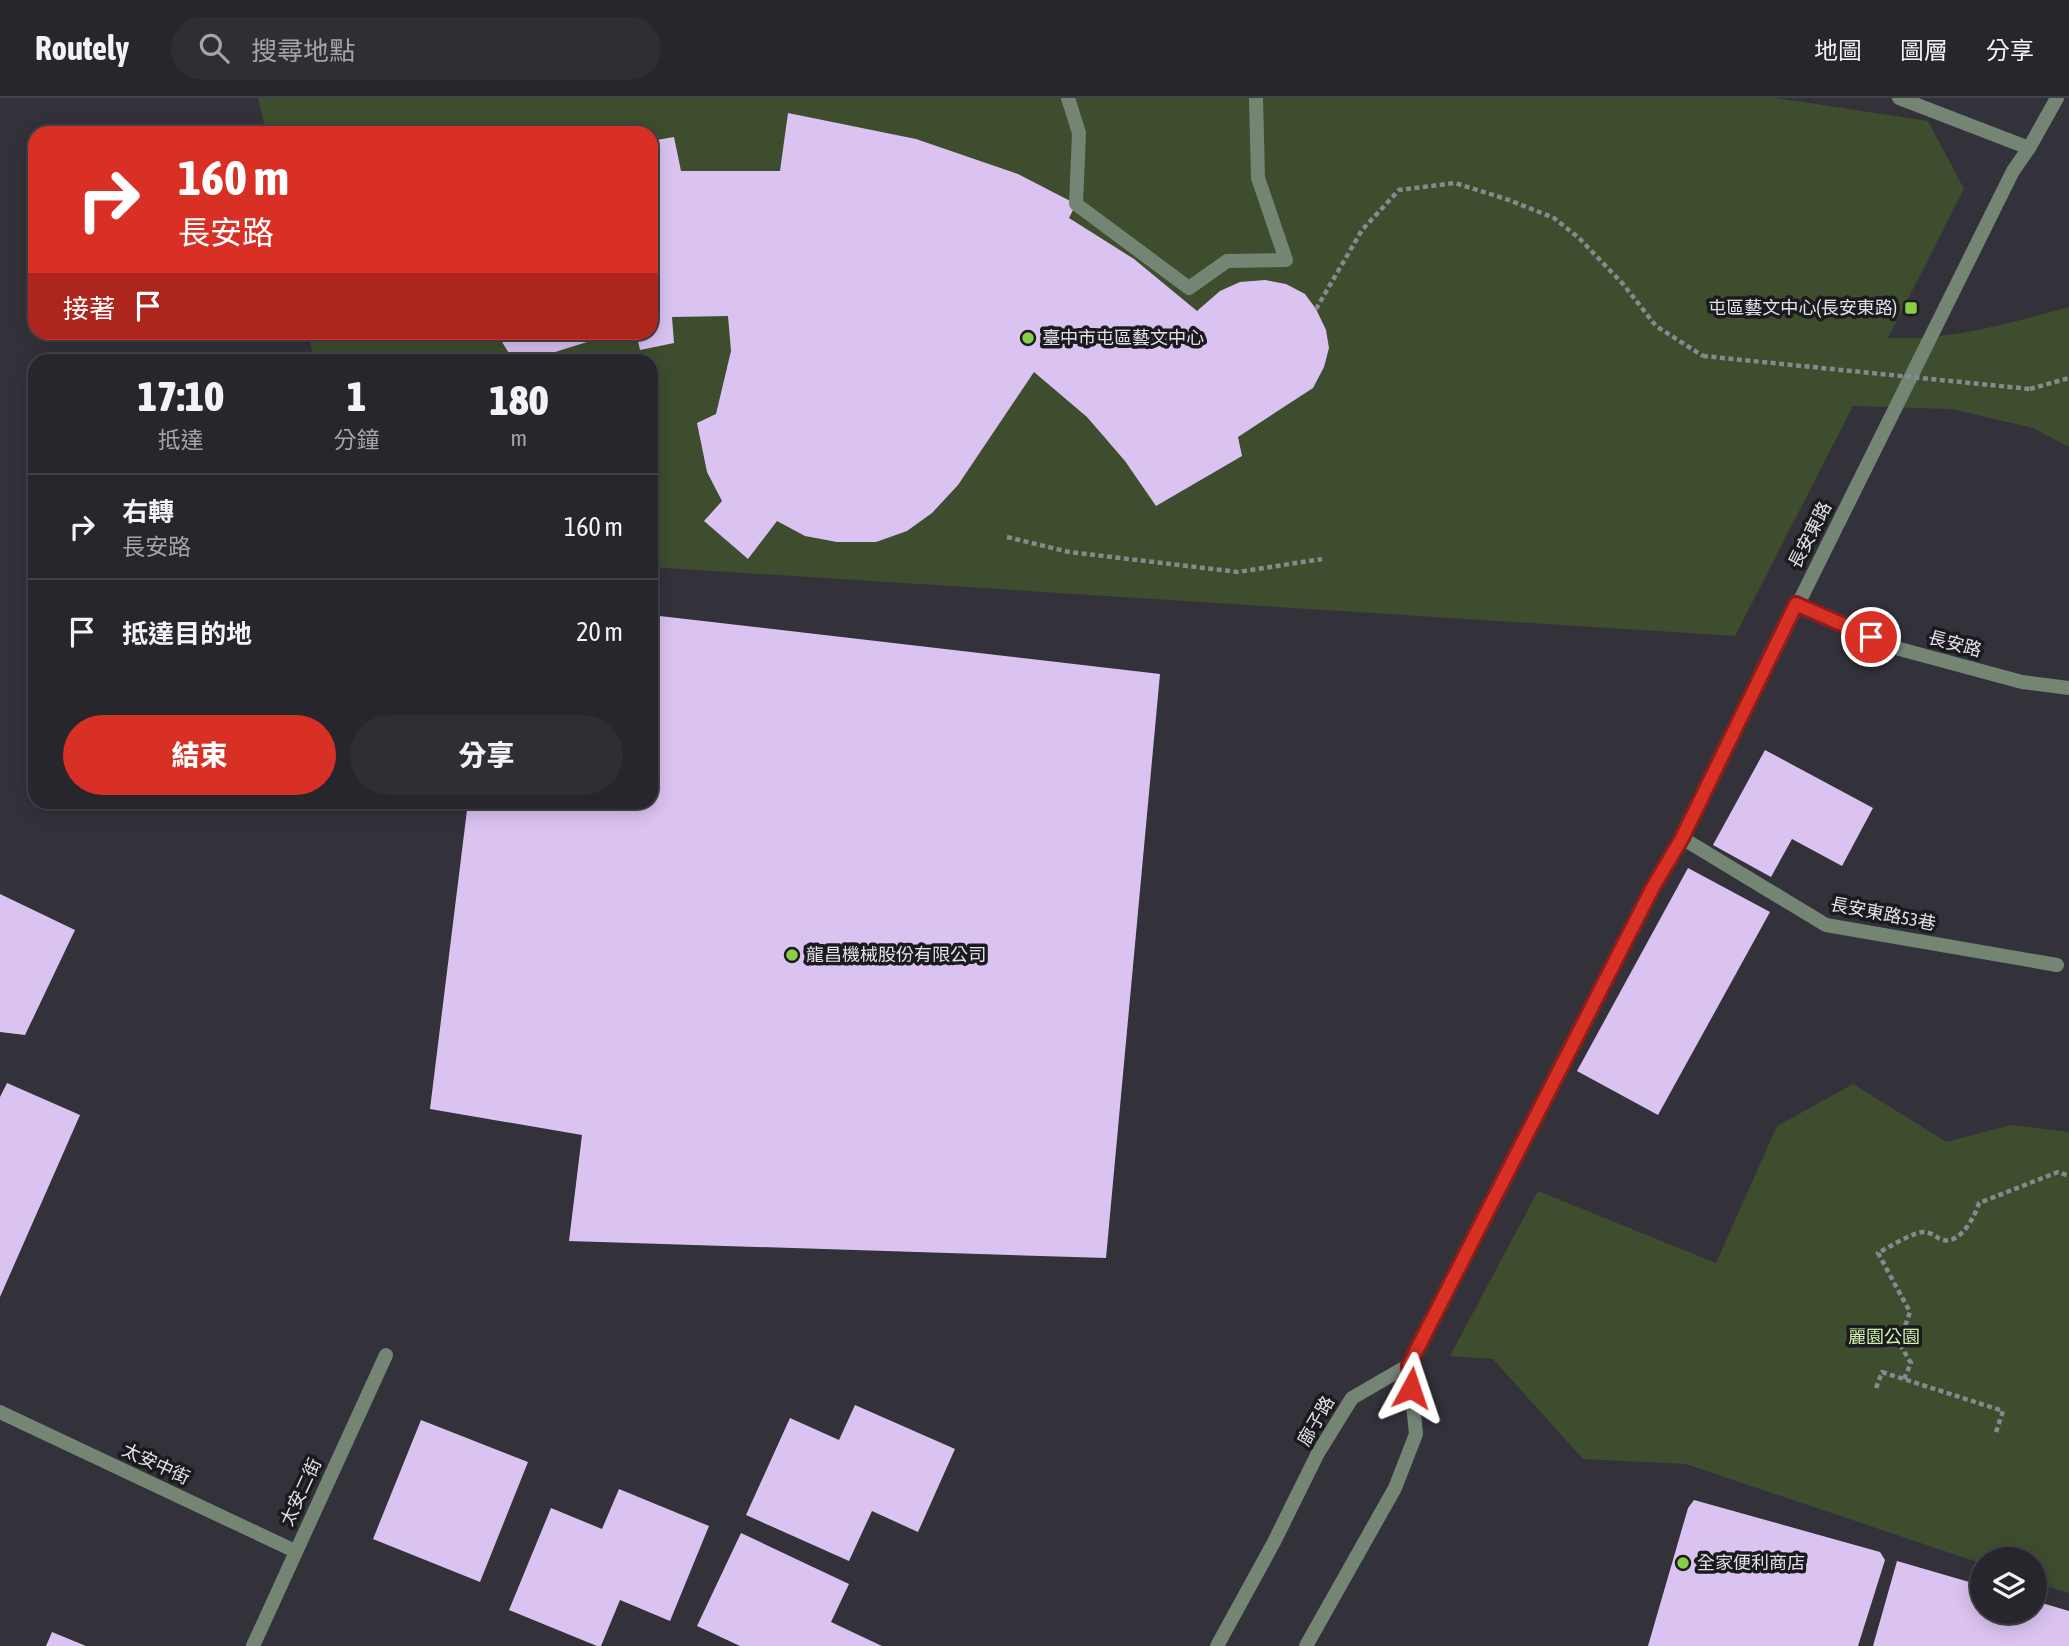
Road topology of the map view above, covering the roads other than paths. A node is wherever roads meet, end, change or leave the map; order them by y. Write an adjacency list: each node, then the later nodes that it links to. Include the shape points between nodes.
1 (1068, 98): 2 (street, via 1079,133 1076,204 1189,288 1227,261 1286,260 1258,178)
2 (1256, 98)
3 (1899, 98): 5 (street)
4 (2057, 98): 5 (street, 長安東路)
5 (2029, 148): 6 (street, 長安東路, via 2013,170)
6 (1796, 604): 7 (street, 長安路, via 1896,648 2022,682); 8 (street, 長安東路)
7 (2069, 688)
8 (1682, 838): 9 (street, 長安東路53巷, via 1826,925); 11 (street, 長安東路)
9 (2057, 965)
10 (386, 1355): 13 (street, 太安二街)
11 (1409, 1365): 15 (street, 廍子路, via 1352,1398 1318,1453); 16 (street, via 1416,1434 1395,1488)
12 (0, 1412): 13 (street, 太安中街)
13 (295, 1551): 14 (street, 太安二街)
14 (253, 1646)
15 (1217, 1646)
16 (1306, 1646)

